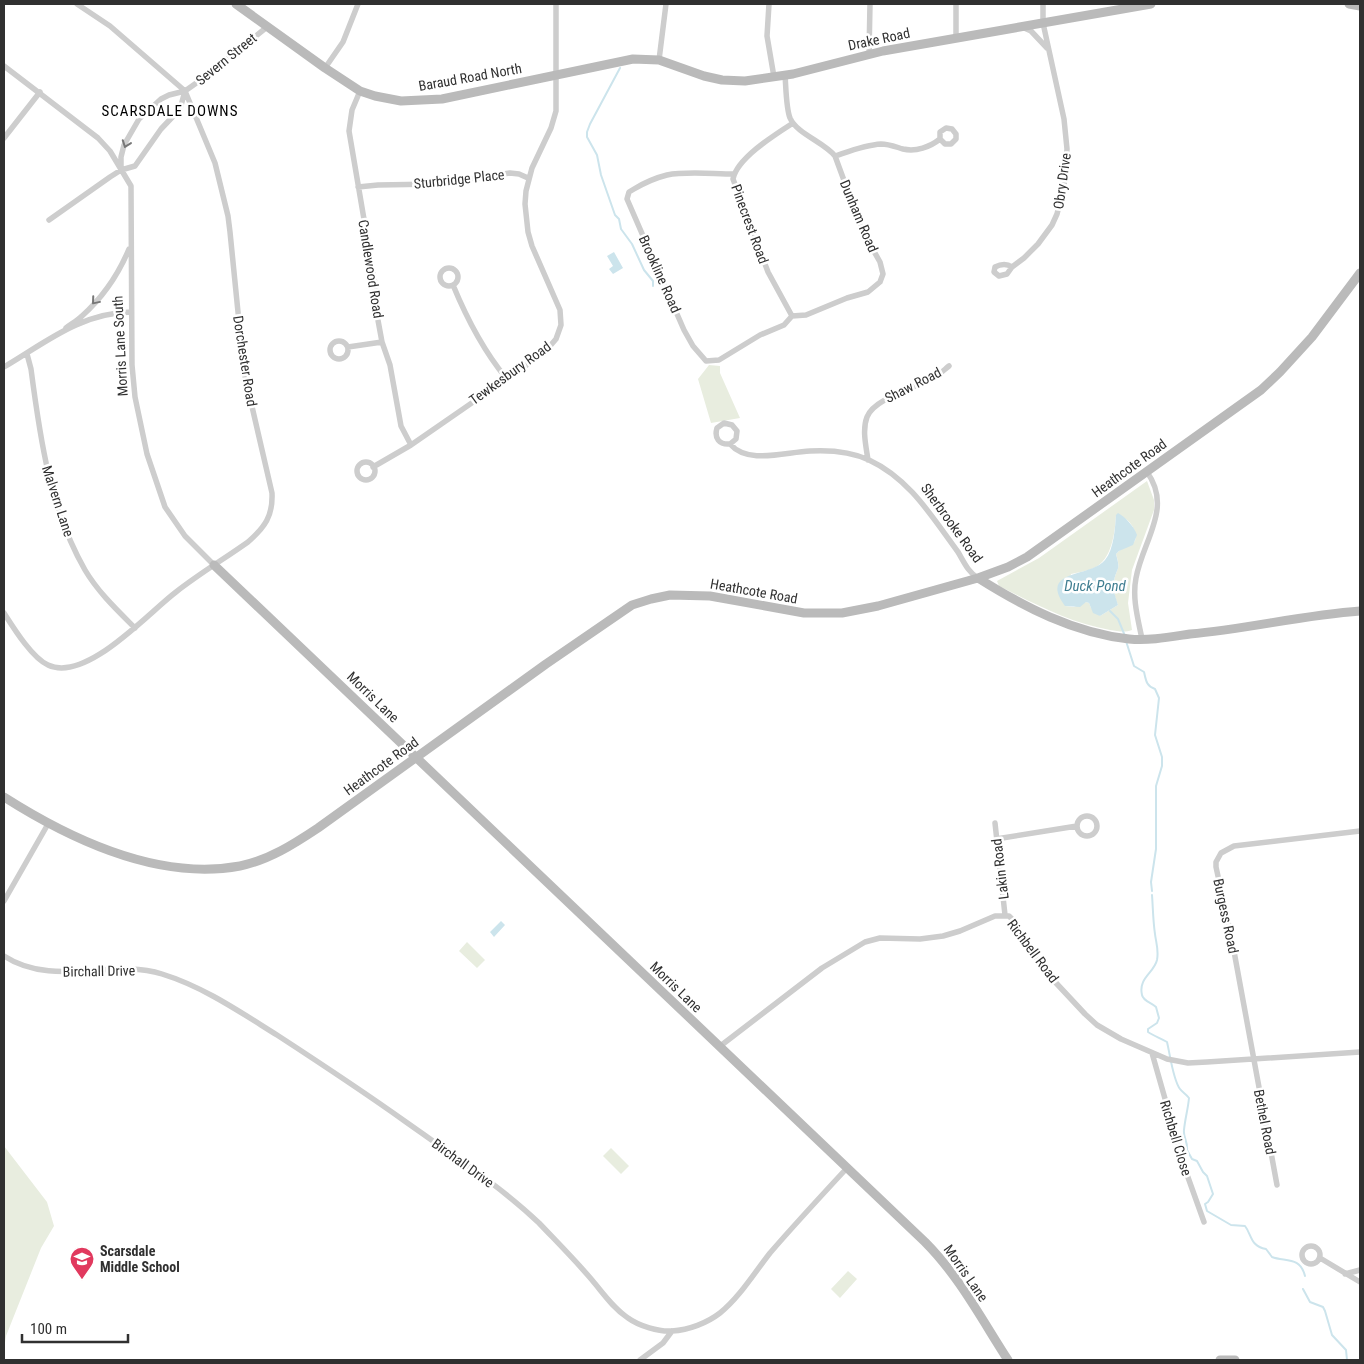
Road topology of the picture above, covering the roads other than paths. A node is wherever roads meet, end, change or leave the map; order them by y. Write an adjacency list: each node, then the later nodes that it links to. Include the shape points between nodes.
1 (77, 4): 27 (street, Dorchester Road, via 110,26)
2 (236, 4): 15 (street, Baraud Road North)
3 (358, 4): 23 (street, via 343,42)
4 (556, 4): 24 (street, Tewkesbury Road)
5 (666, 4): 20 (street)
6 (769, 4): 26 (street, via 767,36)
7 (870, 4): 19 (street)
8 (956, 4): 17 (street)
9 (1043, 4): 14 (street, Obry Drive)
10 (1150, 4): 12 (street, Drake Road)
11 (1348, 4): 13 (street)
12 (1128, 6): 14 (street, Drake Road)
13 (1360, 6)
14 (1043, 23): 16 (street, Drake Road); 18 (street, Obry Drive)
15 (267, 26): 23 (street, Baraud Road North); 27 (street, Severn Street)
16 (1020, 27): 17 (street, Drake Road); 18 (street, Obry Drive, via 1031,31)
17 (956, 38): 19 (street, Drake Road)
18 (1048, 50): 40 (street, Obry Drive, via 1064,119 1067,149 1064,186 1052,225 1029,253)
19 (869, 54): 25 (street, Drake Road)
20 (659, 60): 21 (street, Drake Road); 26 (street, Drake Road, via 722,80)
21 (616, 62): 24 (street, Baraud Road North)
22 (4, 66): 29 (street, Morris Lane South)
23 (325, 68): 28 (street, Baraud Road North)
24 (556, 75): 28 (street, Baraud Road North, via 432,100 401,101); 36 (street, Tewkesbury Road, via 554,119)
25 (785, 75): 26 (street, Drake Road); 30 (street)
26 (774, 77)
27 (185, 91): 34 (street, Severn Street, via 180,108 137,164); 34 (street, Severn Street, one-way to 34, via 161,99 139,120 124,145); 57 (street, Dorchester Road, via 215,163 228,216 244,372 272,500 271,514 258,533)
28 (360, 91): 37 (street, Candlewood Road, via 352,110 349,131)
29 (40, 92): 31 (street); 34 (street, Morris Lane South, via 98,138)
30 (793, 123): 33 (street); 35 (street, Pinecrest Road, via 767,139)
31 (4, 138)
32 (940, 139): 33 (street, via 933,145 911,150 883,144)
33 (836, 156): 44 (street, Dunham Road, via 863,232 883,274 880,282 868,292 806,315)
34 (121, 170): 38 (street, Severn Street); 39 (street, Morris Lane South, via 131,186)
35 (734, 174): 44 (street, Pinecrest Road, via 734,184 768,272); 44 (street, Brookline Road, via 667,175 634,189 627,199 684,330 706,360 719,360 760,335 784,325)
36 (528, 178): 37 (street, Sturbridge Place, via 510,173 436,184); 51 (street, Tewkesbury Road, via 525,204 528,232 560,310 561,325 550,346)
37 (358, 187): 46 (street, Candlewood Road)
38 (49, 220)
39 (131, 246): 43 (street, Morris Lane South); 45 (street, one-way to 45, via 110,284)
40 (1012, 267)
41 (1360, 273): 56 (street, Heathcote Road, via 1312,337 1261,390)
42 (453, 285): 51 (street, via 482,345)
43 (130, 312): 45 (street, via 87,319); 57 (street, Morris Lane South, via 135,397 154,477 172,518)
44 (792, 316)
45 (63, 332): 48 (street)
46 (382, 342): 47 (street); 53 (street, Candlewood Road, via 390,365 400,426)
47 (348, 347)
48 (27, 354): 50 (street); 61 (street, Malvern Lane, via 46,464 66,530 90,577)
49 (949, 366): 54 (street, Shaw Road, via 933,378 881,402 870,411 865,425)
50 (4, 367)
51 (506, 378): 53 (street, Tewkesbury Road)
52 (730, 444): 54 (street, Sherbrooke Road, via 748,454 827,451)
53 (411, 445): 55 (street, Tewkesbury Road)
54 (868, 460): 58 (street, Sherbrooke Road, via 903,482 914,493 971,574)
55 (373, 467)
56 (1147, 472): 58 (street, Heathcote Road, via 1027,557); 62 (street, via 1158,504 1136,579 1136,609)
57 (214, 565): 61 (street, Dorchester Road, via 176,592); 63 (street, Morris Lane South)
58 (978, 578): 62 (street, Sherbrooke Road, via 1061,622 1102,634); 64 (street, Heathcote Road, via 842,613 804,613 710,596 670,595 632,605)
59 (1360, 610): 62 (street, Sherbrooke Road, via 1230,630)
60 (4, 613): 61 (street, Dorchester Road, via 42,661 64,669 98,655)
61 (135, 628)
62 (1142, 639)
63 (305, 651): 64 (street, Morris Lane)
64 (416, 757): 67 (street, Heathcote Road, via 301,840 267,858 240,866 197,868 162,865 125,855); 74 (street, Morris Lane)
65 (4, 798): 67 (street, Heathcote Road)
66 (995, 823): 70 (street, Lakin Road)
67 (48, 824): 71 (street)
68 (1078, 826): 70 (street)
69 (1360, 831): 77 (street, Burgess Road, via 1234,846 1221,853 1216,862)
70 (996, 839): 72 (street, Lakin Road)
71 (4, 900)
72 (1005, 915): 74 (street, Richbell Road, via 944,936 880,938 865,942 822,968); 76 (street, Richbell Road, via 1012,920 1043,969 1085,1014 1121,1040)
73 (4, 956): 85 (street, Birchall Drive, via 11,961 47,970 160,973 244,1013 431,1139 494,1186 538,1223 630,1320)
74 (720, 1047): 78 (street, Morris Lane)
75 (1360, 1052): 77 (street, Richbell Road)
76 (1152, 1053): 77 (street, Richbell Road, via 1188,1063); 80 (street, Richbell Close, via 1185,1169)
77 (1253, 1060): 79 (street, Bethel Road)
78 (847, 1168): 85 (street, Birchall Drive, via 770,1253 724,1310 703,1323); 87 (street, Morris Lane, via 943,1261)
79 (1277, 1185)
80 (1204, 1222)
81 (1320, 1258): 83 (street)
82 (1360, 1270): 83 (street)
83 (1345, 1274): 84 (street)
84 (1360, 1282)
85 (672, 1331): 86 (street)
86 (640, 1360)
87 (1008, 1360)
88 (1220, 1360): 89 (street)
89 (1235, 1360)

